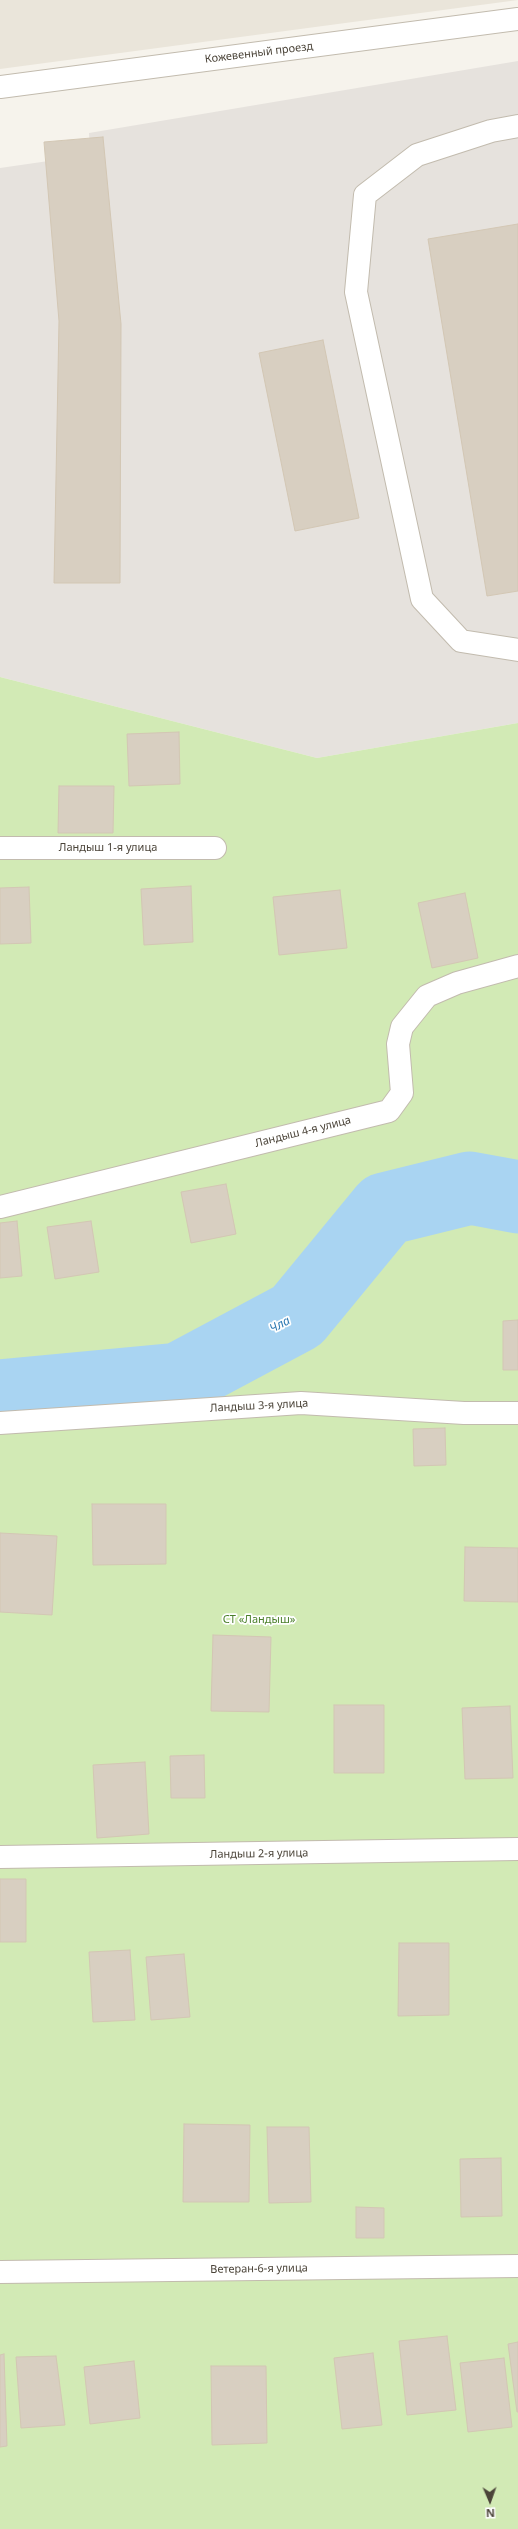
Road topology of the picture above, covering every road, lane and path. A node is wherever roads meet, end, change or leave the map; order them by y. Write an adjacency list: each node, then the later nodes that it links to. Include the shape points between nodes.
1 (518, 19): 2 (street, Кожевенный проезд)
2 (0, 87)
3 (518, 126): 4 (street, via 491,131 417,155 365,195 356,292 422,599 461,641)
4 (518, 650)
5 (0, 848): 6 (street, Ландыш 1-я улица)
6 (215, 848)
7 (518, 966): 8 (street, Ландыш 4-я улица, via 457,983 427,996 402,1027 398,1044 402,1093 389,1111)
8 (0, 1207)
9 (518, 1413): 10 (street, Ландыш 3-я улица, via 464,1413 301,1403)
10 (0, 1423)
11 (518, 1849): 12 (street, Ландыш 2-я улица)
12 (0, 1857)
13 (518, 2266): 14 (street, Ветеран-6-я улица)
14 (0, 2272)

